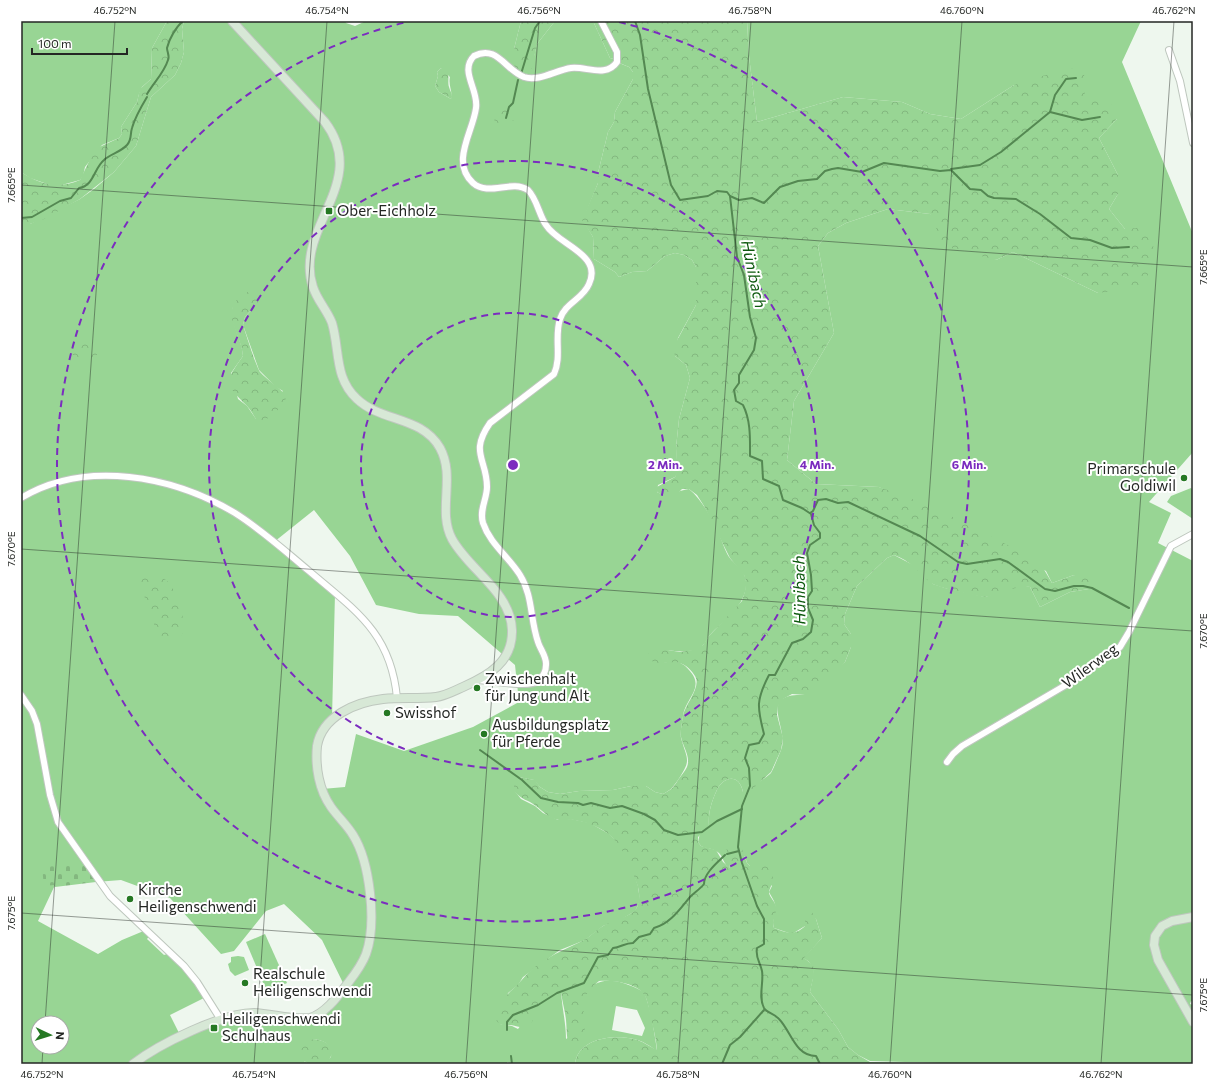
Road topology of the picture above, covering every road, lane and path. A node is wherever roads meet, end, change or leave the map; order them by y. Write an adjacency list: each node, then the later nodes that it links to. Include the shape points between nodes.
1 (232, 21): 7 (street, via 325,122 337,143 340,172 311,255 311,280 315,294 330,320 340,372 349,390 364,405 420,427 442,451 447,469 449,531 454,543 503,601 512,625 511,642 504,659 495,669)
2 (601, 21): 7 (street, via 617,52 617,62 608,69 599,71 572,68 528,78 516,74 497,56 488,52 474,56 469,65 468,71 475,92 476,105 463,153 462,162 466,174 472,182 484,188 518,186 528,190 545,225 557,237 582,253 591,276 587,289 567,307 559,320 556,335 557,365 554,374 496,418 486,429 480,444 487,487 482,510 483,522 493,542 520,574 527,590 538,642 546,660 544,673 539,680 527,684)
3 (1169, 50): 4 (street, via 1180,81)
4 (1193, 143)
5 (21, 498): 9 (street, via 66,480 111,476 168,485 222,506 272,540 367,623 386,650 395,679)
6 (1193, 534): 10 (street, Wilerweg, via 1171,546 1120,647 1072,682 962,746)
7 (478, 680): 9 (street, via 444,696)
8 (21, 695): 12 (street, via 37,724 57,819 115,900 184,966)
9 (397, 698): 12 (street, via 365,702 339,714 324,728 317,746 317,766 322,789 332,808 353,835 365,867 371,922 370,940 363,962 329,1005 313,1017 255,1013)
10 (947, 762)
11 (1193, 917): 13 (street, via 1172,921 1162,926 1156,933 1154,945 1158,960)
12 (221, 1020): 14 (street, via 158,1048)
13 (1193, 1022)
14 (133, 1064)

